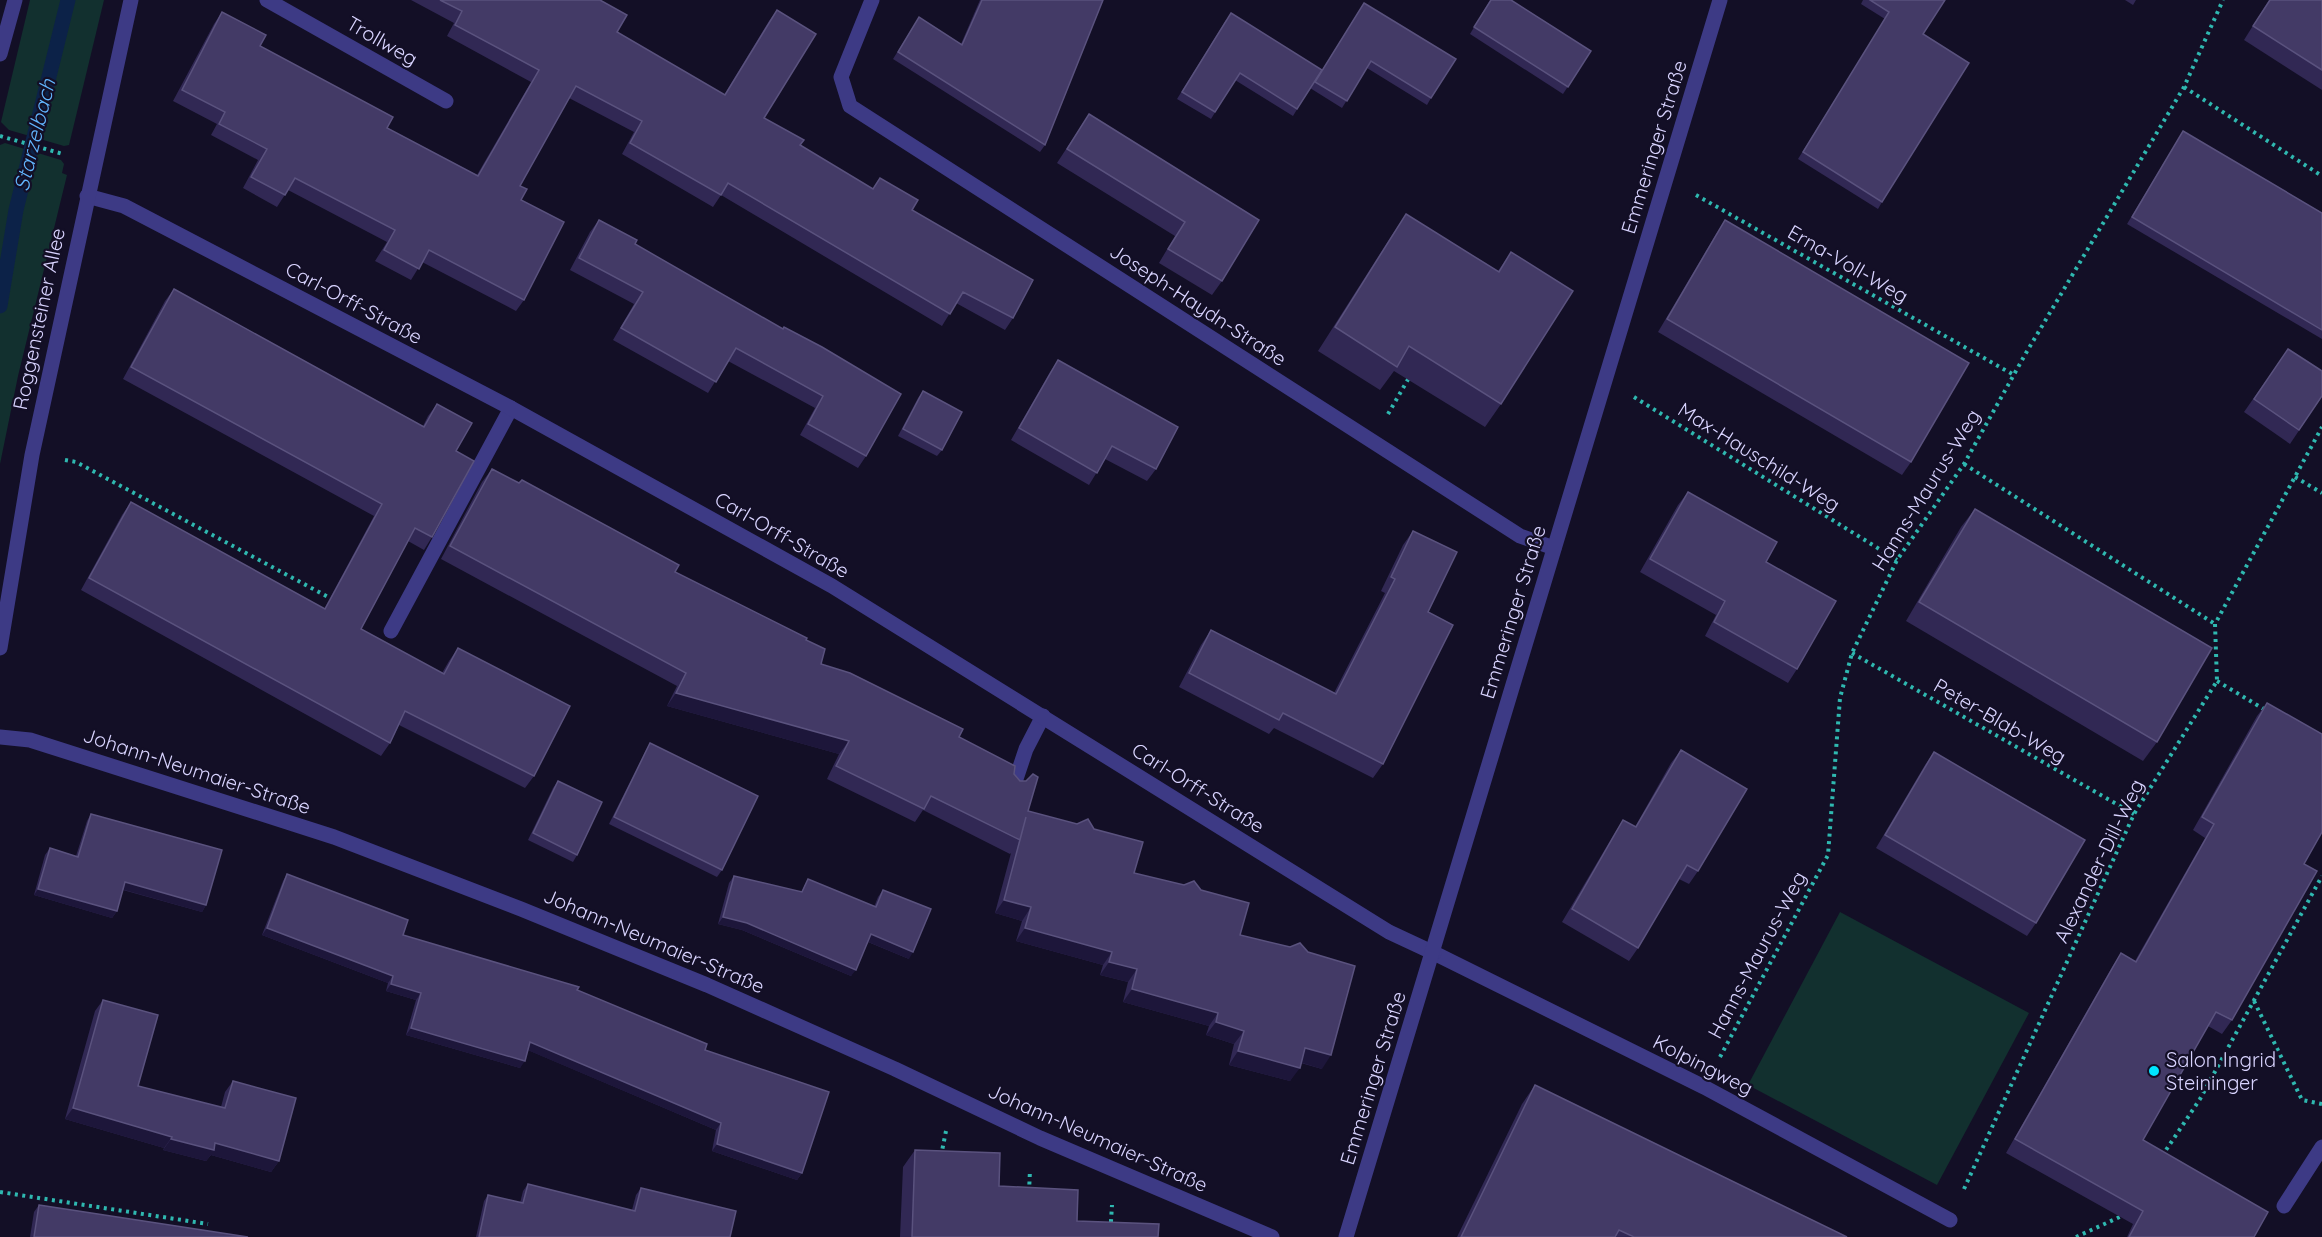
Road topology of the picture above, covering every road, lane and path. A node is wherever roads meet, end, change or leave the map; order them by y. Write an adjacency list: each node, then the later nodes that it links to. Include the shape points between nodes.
1 (15, 0): 7 (street)
2 (131, 0): 14 (street, Roggensteiner Allee)
3 (267, 0): 9 (street, Trollweg)
4 (872, 0): 20 (street, Joseph-Haydn-Straße, via 841,77 850,106)
5 (1720, 0): 13 (street, Emmeringer Straße)
6 (2223, 0): 8 (path, Hanns-Maurus-Weg)
7 (0, 54)
8 (2184, 87): 12 (path); 16 (path, Hanns-Maurus-Weg)
9 (446, 101)
10 (0, 136): 11 (path)
11 (62, 154)
12 (2322, 176)
13 (1667, 179): 16 (path, Erna-Voll-Weg); 17 (street, Emmeringer Straße)
14 (87, 196): 18 (street, Carl-Orff-Straße, via 124,206); 21 (street, Roggensteiner Allee)
15 (1412, 374): 20 (path)
16 (2014, 375): 22 (path, Hanns-Maurus-Weg)
17 (1606, 380): 25 (street, Emmeringer Straße); 26 (path, Max-Hauschild-Weg)
18 (511, 408): 29 (street); 34 (street, Carl-Orff-Straße, via 832,586)
19 (2322, 427): 23 (path)
20 (1371, 441): 25 (street, Joseph-Haydn-Straße, via 1520,536)
21 (32, 455): 27 (path, via 76,462); 30 (street, Roggensteiner Allee)
22 (1964, 465): 26 (path, Hanns-Maurus-Weg); 28 (path)
23 (2295, 477): 24 (path); 28 (path)
24 (2322, 493)
25 (1554, 549): 39 (street, Emmeringer Straße)
26 (1896, 560): 31 (path, Hanns-Maurus-Weg)
27 (338, 603)
28 (2215, 624): 32 (path)
29 (391, 631)
30 (0, 648)
31 (1852, 653): 37 (path, Peter-Blab-Weg); 41 (path, Hanns-Maurus-Weg, via 1840,698 1828,855)
32 (2217, 681): 33 (path); 37 (path, Alexander-Dill-Weg)
33 (2274, 715)
34 (1042, 716): 36 (street); 39 (street, Carl-Orff-Straße, via 1389,932)
35 (0, 737): 50 (street, Johann-Neumaier-Straße, via 30,740 334,837 521,909 707,985 1040,1138)
36 (1014, 785)
37 (2134, 814): 48 (path, Alexander-Dill-Weg)
38 (2322, 876): 40 (path)
39 (1434, 953): 41 (street, Kolpingweg); 51 (street, Emmeringer Straße)
40 (2254, 1000): 42 (path, via 2302,1100); 44 (path, via 2200,1099)
41 (1704, 1087): 48 (street, Kolpingweg)
42 (2322, 1104)
43 (2322, 1147): 46 (street)
44 (2161, 1158)
45 (0, 1192): 49 (path)
46 (2284, 1206)
47 (2129, 1207): 52 (path, via 2123,1216)
48 (1950, 1220)
49 (208, 1224)
50 (1272, 1237)
51 (1346, 1237)
52 (2076, 1237)

